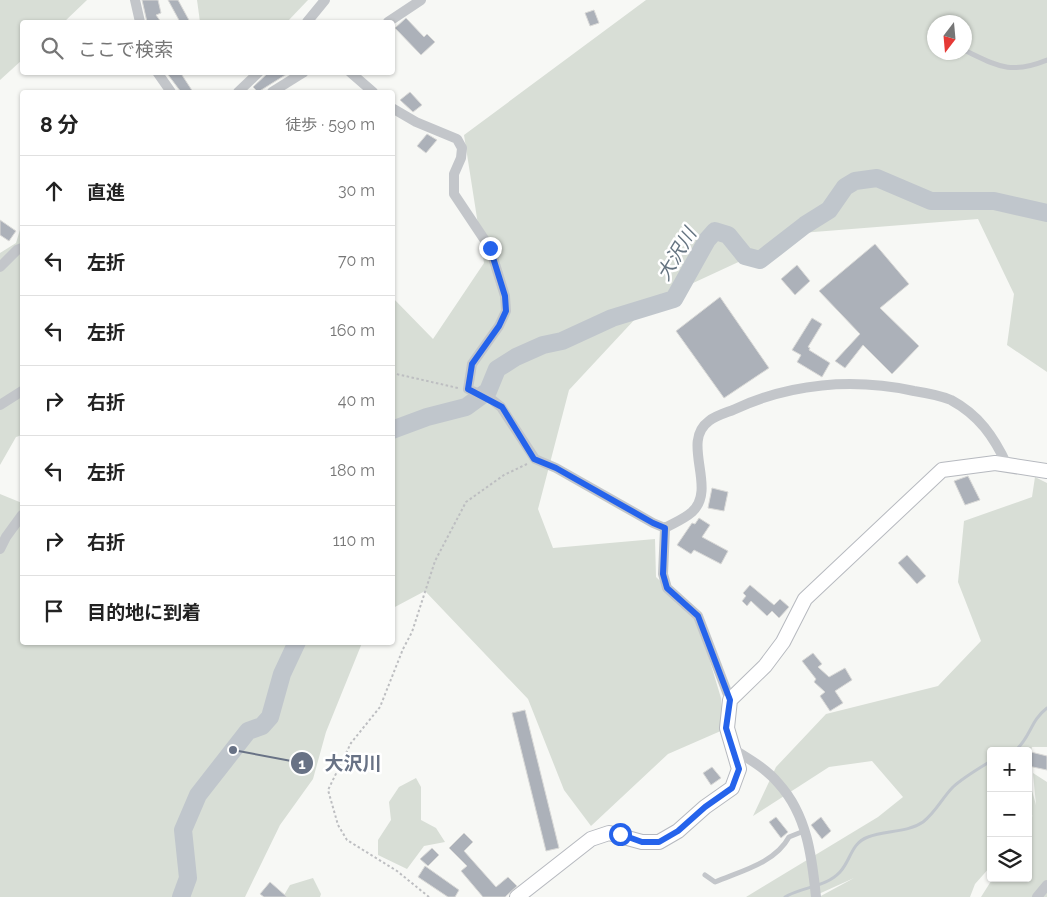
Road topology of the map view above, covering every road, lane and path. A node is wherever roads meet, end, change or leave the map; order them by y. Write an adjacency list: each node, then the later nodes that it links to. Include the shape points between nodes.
1 (135, 0): 4 (street)
2 (324, 0): 5 (street)
3 (421, 0): 6 (street)
4 (140, 20)
5 (309, 20)
6 (391, 20)
7 (972, 53): 8 (lane, via 1009,69)
8 (1047, 60)
9 (160, 75): 13 (street)
10 (256, 75): 14 (street)
11 (299, 75): 15 (street)
12 (353, 75): 16 (street)
13 (169, 90)
14 (240, 90)
15 (275, 90)
16 (371, 90)
17 (395, 110): 21 (street, via 457,139 462,148 454,174 454,194 490,248 505,296 506,311 472,364)
18 (20, 249): 19 (street)
19 (0, 267)
20 (395, 374): 21 (path)
21 (468, 389): 24 (street, via 502,407)
22 (20, 392): 23 (street)
23 (0, 405)
24 (534, 459): 28 (street); 35 (path, via 466,502 435,561 412,632 380,707 351,743 328,790 338,825 347,840 397,871)
25 (1007, 465): 26 (street); 28 (street, via 993,437 975,418 938,395 897,387 836,383 804,386 746,403 709,420 699,430 702,493 692,511); 30 (street, via 955,467 942,470 926,483 805,600 765,666)
26 (1047, 471)
27 (20, 518): 29 (street)
28 (665, 528): 30 (street, via 663,574 667,588 698,616)
29 (0, 549)
30 (730, 700): 31 (street, via 726,728)
31 (733, 749): 32 (street, via 779,783 793,802); 36 (street, via 739,769 732,788 678,831 659,842 642,842 609,833 591,839)
32 (804, 830): 33 (lane, via 789,836 782,850 766,860 715,882); 37 (street, via 809,842)
33 (705, 875)
34 (1047, 885): 38 (street)
35 (429, 897)
36 (517, 897)
37 (816, 897)
38 (1037, 897)

